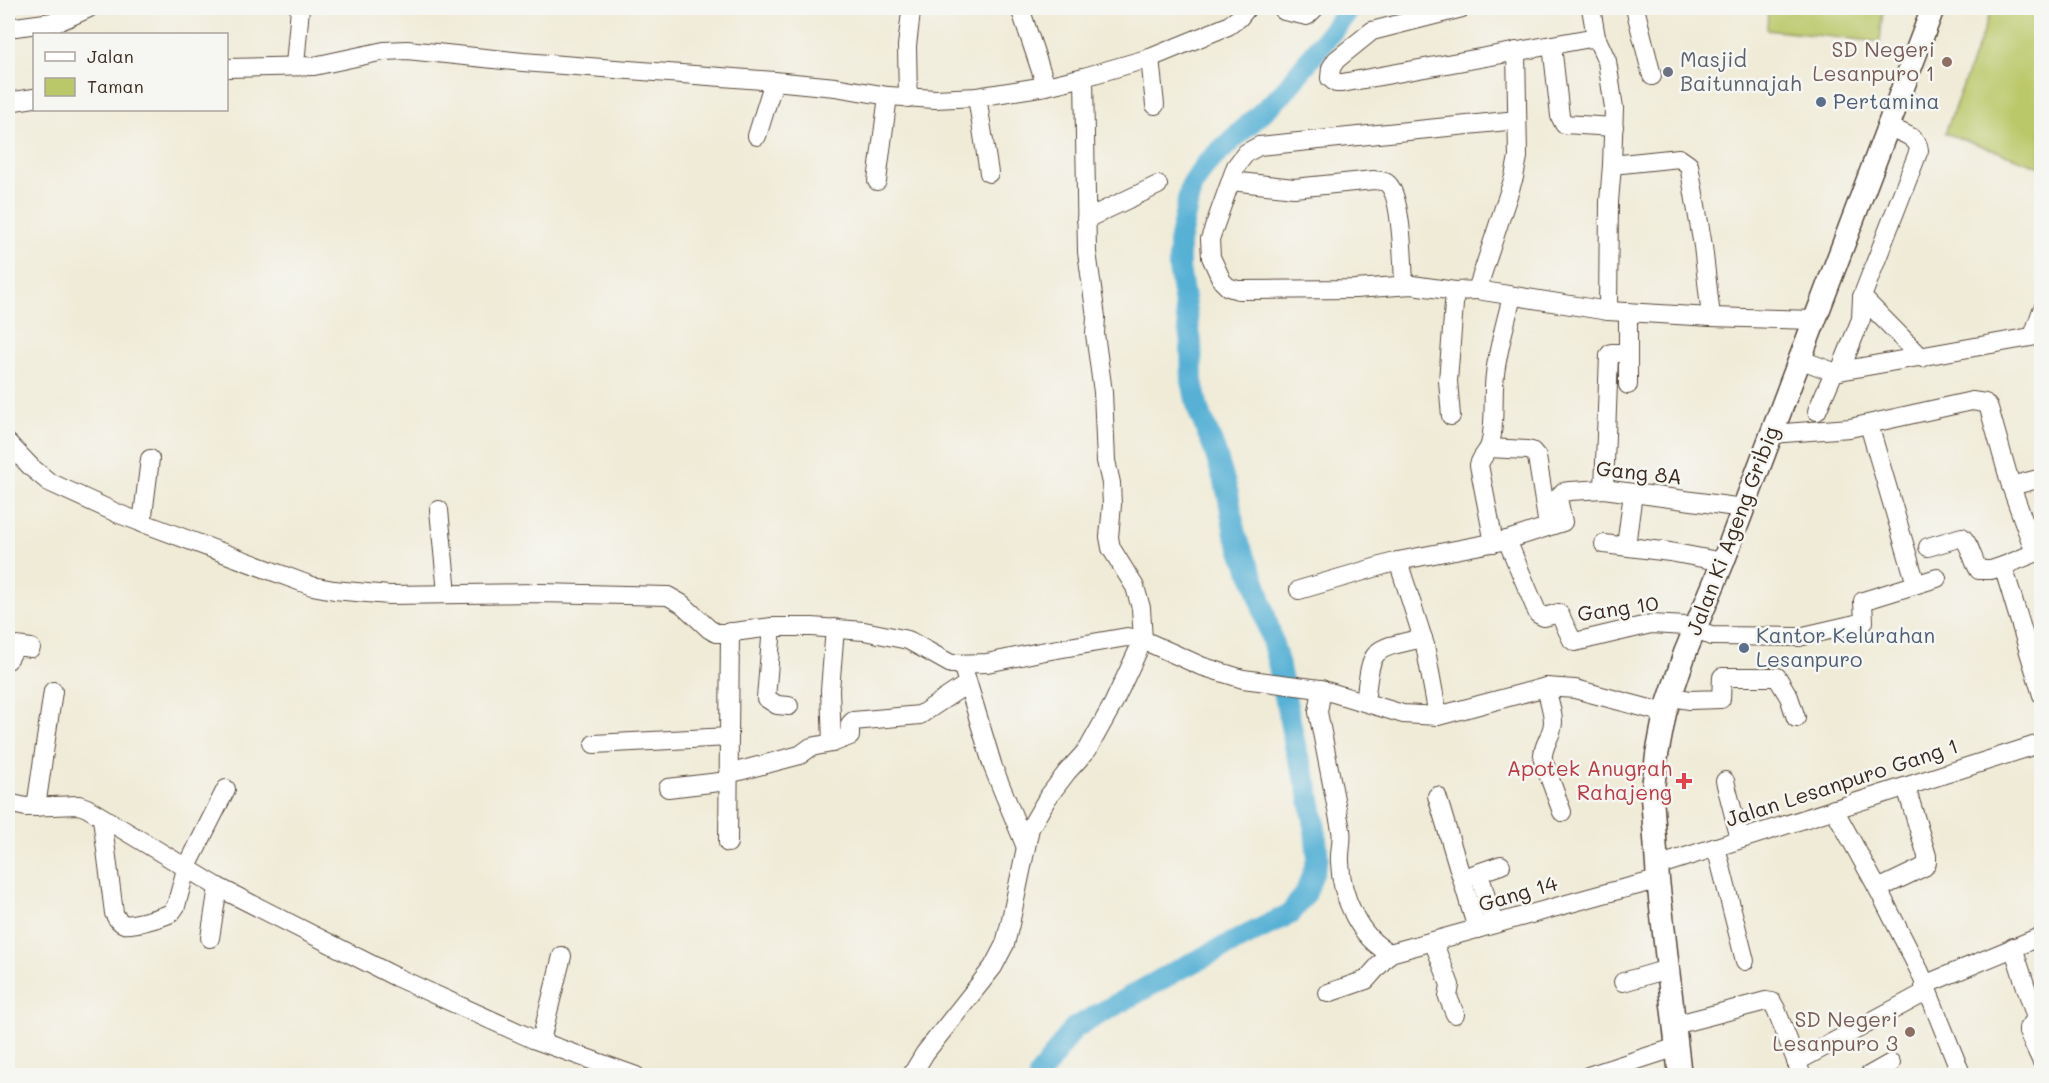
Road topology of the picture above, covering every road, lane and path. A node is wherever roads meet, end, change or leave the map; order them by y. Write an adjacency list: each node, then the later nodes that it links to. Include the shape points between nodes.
1 (89, 8): 12 (street, via 60,21)
2 (300, 8): 17 (street)
3 (1020, 8): 22 (street)
4 (1246, 8): 16 (street, via 1228,26)
5 (1315, 8): 10 (street, via 1306,16)
6 (1462, 8): 15 (street, via 1372,31 1336,60 1330,78 1342,83)
7 (1591, 8): 13 (street)
8 (1635, 8): 19 (street)
9 (1933, 8): 31 (main road, Jalan Ki Ageng Gribig)
10 (1284, 11)
11 (911, 12): 25 (street)
12 (8, 28)
13 (1596, 37): 14 (street); 30 (street, via 1607,61)
14 (1552, 45): 15 (street); 30 (street, via 1564,124)
15 (1516, 51): 29 (street)
16 (1150, 58): 20 (street); 28 (street)
17 (295, 65): 18 (street); 21 (street, via 314,66 407,50)
18 (228, 68)
19 (1652, 76)
20 (1084, 77): 22 (street); 38 (street)
21 (774, 81): 23 (street); 32 (street)
22 (1046, 86): 26 (street)
23 (888, 96): 25 (street); 35 (street)
24 (33, 98): 27 (street)
25 (908, 98): 26 (street)
26 (977, 98): 34 (street)
27 (8, 102)
28 (1155, 105)
29 (1517, 120): 36 (street, via 1259,146 1246,153); 40 (street, via 1514,177)
30 (1614, 127): 33 (street)
31 (1888, 127): 43 (street, via 1914,139 1920,150); 48 (main road, Jalan Ki Ageng Gribig)
32 (757, 136)
33 (1612, 165): 45 (street); 47 (street, via 1679,158 1689,165)
34 (989, 173)
35 (877, 181)
36 (1231, 181): 39 (street, via 1294,188 1374,180 1388,184 1403,247); 39 (street, via 1210,239 1211,257 1228,287 1355,289)
37 (1158, 185): 38 (street)
38 (1086, 219): 87 (street, via 1111,483 1109,540 1135,587)
39 (1404, 285): 41 (street)
40 (1477, 290): 41 (street); 42 (street)
41 (1455, 291): 56 (street, via 1448,381)
42 (1512, 296): 45 (street); 60 (street, via 1495,376)
43 (1862, 297): 51 (street); 53 (street, via 1861,319)
44 (2042, 310): 49 (street)
45 (1608, 311): 46 (street)
46 (1628, 312): 47 (street); 50 (street)
47 (1711, 317): 48 (street)
48 (1813, 320): 52 (main road, Jalan Ki Ageng Gribig)
49 (2037, 335): 51 (street)
50 (1628, 353): 54 (street); 64 (street, via 1609,355)
51 (1922, 358): 53 (street)
52 (1799, 359): 53 (street); 58 (main road, Jalan Ki Ageng Gribig)
53 (1837, 372): 55 (street)
54 (1628, 385)
55 (1817, 411)
56 (1450, 416)
57 (1869, 425): 58 (street); 63 (street, via 1972,401 1985,403); 79 (street)
58 (1771, 434): 66 (main road, Jalan Ki Ageng Gribig)
59 (8, 443): 68 (street, via 48,482)
60 (1489, 448): 69 (street, via 1532,451); 70 (street, via 1479,465)
61 (150, 459): 68 (street)
62 (2042, 478): 63 (street)
63 (2011, 486): 74 (street)
64 (1604, 489): 65 (street, Gang 8A); 69 (street, Gang 8A, via 1570,490 1559,495)
65 (1634, 493): 66 (street, Gang 8A); 72 (street)
66 (1743, 508): 76 (main road, Jalan Ki Ageng Gribig)
67 (440, 510): 81 (street)
68 (142, 523): 81 (street, via 312,586 389,595)
69 (1556, 524): 70 (street)
70 (1500, 541): 75 (street); 84 (street, Gang 10, via 1540,617 1560,614 1575,642 1651,624)
71 (1604, 544): 72 (street)
72 (1626, 546): 76 (street)
73 (1928, 547): 77 (street, via 1962,537 1978,570)
74 (2038, 552): 77 (street)
75 (1398, 561): 80 (street); 86 (street)
76 (1723, 562): 84 (main road, Jalan Ki Ageng Gribig)
77 (2003, 566): 95 (street)
78 (1937, 578): 79 (street)
79 (1916, 584): 84 (street, via 1863,601 1864,622 1799,637 1710,636)
80 (1299, 590)
81 (447, 593): 85 (street, via 668,596 709,629)
82 (772, 627): 83 (street); 85 (street); 98 (street, via 766,698)
83 (835, 628): 90 (street, via 908,640 945,662); 102 (street, via 830,690)
84 (1694, 630): 97 (main road, Jalan Ki Ageng Gribig)
85 (730, 632): 101 (street)
86 (1423, 638): 96 (street, via 1385,646 1376,654 1370,664); 99 (street)
87 (1149, 643): 90 (street, via 1122,637 987,663); 93 (street, via 1243,679); 118 (street, via 1088,748 1040,808)
88 (31, 648): 89 (street, via 16,646)
89 (8, 660)
90 (962, 664): 91 (street)
91 (967, 684): 102 (street, via 920,715 853,721 850,736); 118 (street, via 993,767)
92 (1546, 687): 97 (street, via 1575,689 1644,706); 99 (street); 114 (street, via 1553,721 1542,755)
93 (1321, 689): 96 (street); 132 (street, via 1318,712 1341,830 1342,881 1356,922)
94 (53, 691): 112 (street)
95 (2042, 695)
96 (1365, 702): 99 (street, via 1403,714)
97 (1668, 705): 100 (street, via 1721,699 1722,677 1777,677); 122 (main road, Jalan Ki Ageng Gribig, via 1652,796)
98 (789, 706)
99 (1438, 716)
100 (1796, 718)
101 (729, 737): 104 (street); 105 (street)
102 (832, 743): 105 (street)
103 (2042, 743): 107 (street, Jalan Lesanpuro Gang 1)
104 (594, 744)
105 (728, 778): 108 (street); 117 (street)
106 (1725, 781): 116 (street)
107 (1906, 787): 113 (street, Jalan Lesanpuro Gang 1); 125 (street, via 1927,862)
108 (668, 788)
109 (226, 789): 121 (street)
110 (1437, 796): 123 (street)
111 (8, 803): 112 (street)
112 (36, 807): 115 (street, via 79,805)
113 (1834, 809): 116 (street, Jalan Lesanpuro Gang 1); 125 (street)
114 (1562, 812)
115 (102, 818): 121 (street); 121 (street, via 118,921 134,923 171,913)
116 (1740, 839): 119 (street, Jalan Lesanpuro Gang 1)
117 (728, 843)
118 (1025, 844): 146 (street, via 1001,952)
119 (1716, 847): 122 (street, Jalan Lesanpuro Gang 1); 134 (street)
120 (1501, 865): 123 (street)
121 (186, 869): 124 (street)
122 (1657, 873): 126 (street, Gang 14, via 1614,891); 135 (main road, Jalan Ki Ageng Gribig)
123 (1470, 876): 126 (street); 127 (street)
124 (218, 887): 129 (street); 141 (street, via 396,977)
125 (1878, 889): 137 (street)
126 (1494, 924): 127 (street, Gang 14)
127 (1476, 929): 130 (street, Gang 14)
128 (2042, 936): 131 (street)
129 (210, 938)
130 (1433, 941): 132 (street, Gang 14); 139 (street, via 1450,985 1448,997)
131 (2013, 947): 137 (street); 142 (street, via 2035,1015 2028,1032)
132 (1390, 953): 138 (street, via 1366,980)
133 (562, 956): 141 (street)
134 (1745, 961)
135 (1668, 969): 136 (street); 140 (main road, Jalan Ki Ageng Gribig)
136 (1623, 982)
137 (1926, 988): 144 (street); 150 (street)
138 (1328, 993)
139 (1455, 1014)
140 (1675, 1036): 144 (street, via 1772,1002); 147 (street); 148 (main road, Jalan Ki Ageng Gribig)
141 (541, 1040): 145 (street)
142 (2042, 1062)
143 (1891, 1063): 149 (street)
144 (1799, 1069)
145 (636, 1076)
146 (911, 1076)
147 (1588, 1076)
148 (1680, 1076)
149 (1868, 1076)
150 (1962, 1076)

